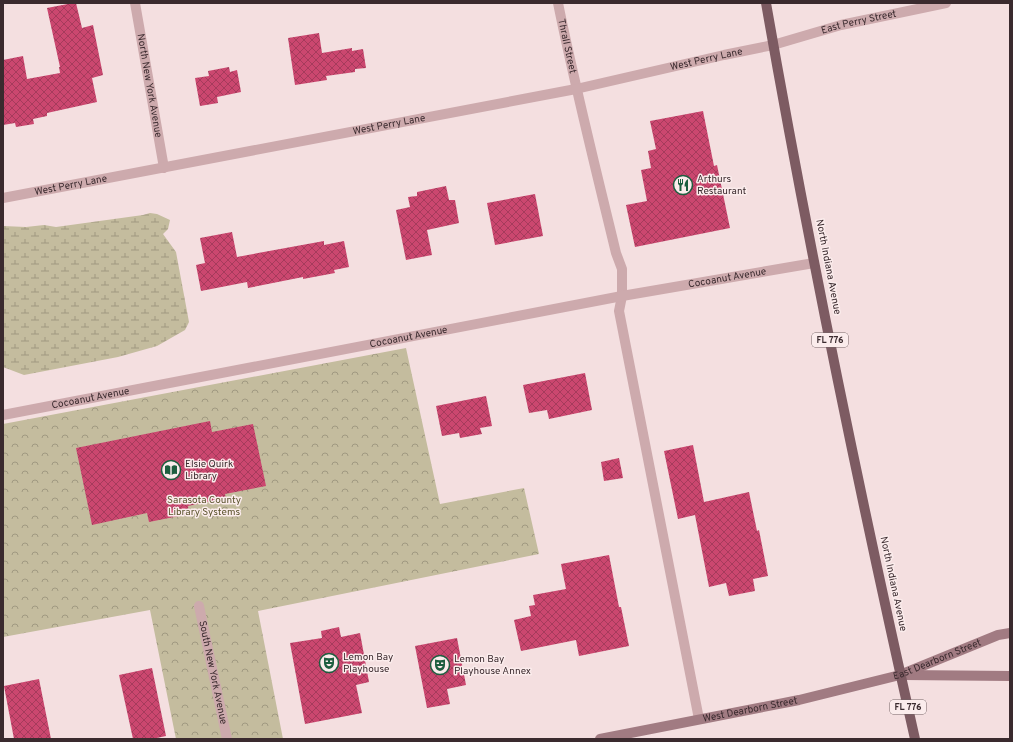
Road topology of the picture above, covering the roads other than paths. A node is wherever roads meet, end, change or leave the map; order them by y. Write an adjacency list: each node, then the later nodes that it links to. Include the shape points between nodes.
1 (135, 3): 7 (street, North New York Avenue)
2 (558, 3): 6 (street, Thrall Street)
3 (766, 3): 5 (main road, North Indiana Avenue / FL 776)
4 (946, 3): 5 (street, East Perry Street, via 841,25)
5 (773, 45): 6 (street, West Perry Lane); 9 (main road, North Indiana Avenue / FL 776)
6 (576, 89): 7 (street, West Perry Lane); 10 (street, Thrall Street, via 622,269)
7 (164, 168): 8 (street, West Perry Lane)
8 (3, 198)
9 (814, 263): 10 (street, Cocoanut Avenue); 14 (main road, North Indiana Avenue / FL 776)
10 (622, 296): 11 (street, Cocoanut Avenue); 16 (street, Thrall Street, via 619,311)
11 (3, 415)
12 (199, 606): 17 (street, South New York Avenue)
13 (1010, 633): 14 (street, East Dearborn Street, via 998,635)
14 (900, 675): 15 (street, East Dearborn Street); 16 (street, West Dearborn Street, via 798,700); 19 (main road, FL 776)
15 (1010, 676)
16 (700, 719): 18 (street, West Dearborn Street)
17 (227, 739)
18 (600, 739)
19 (915, 739)

